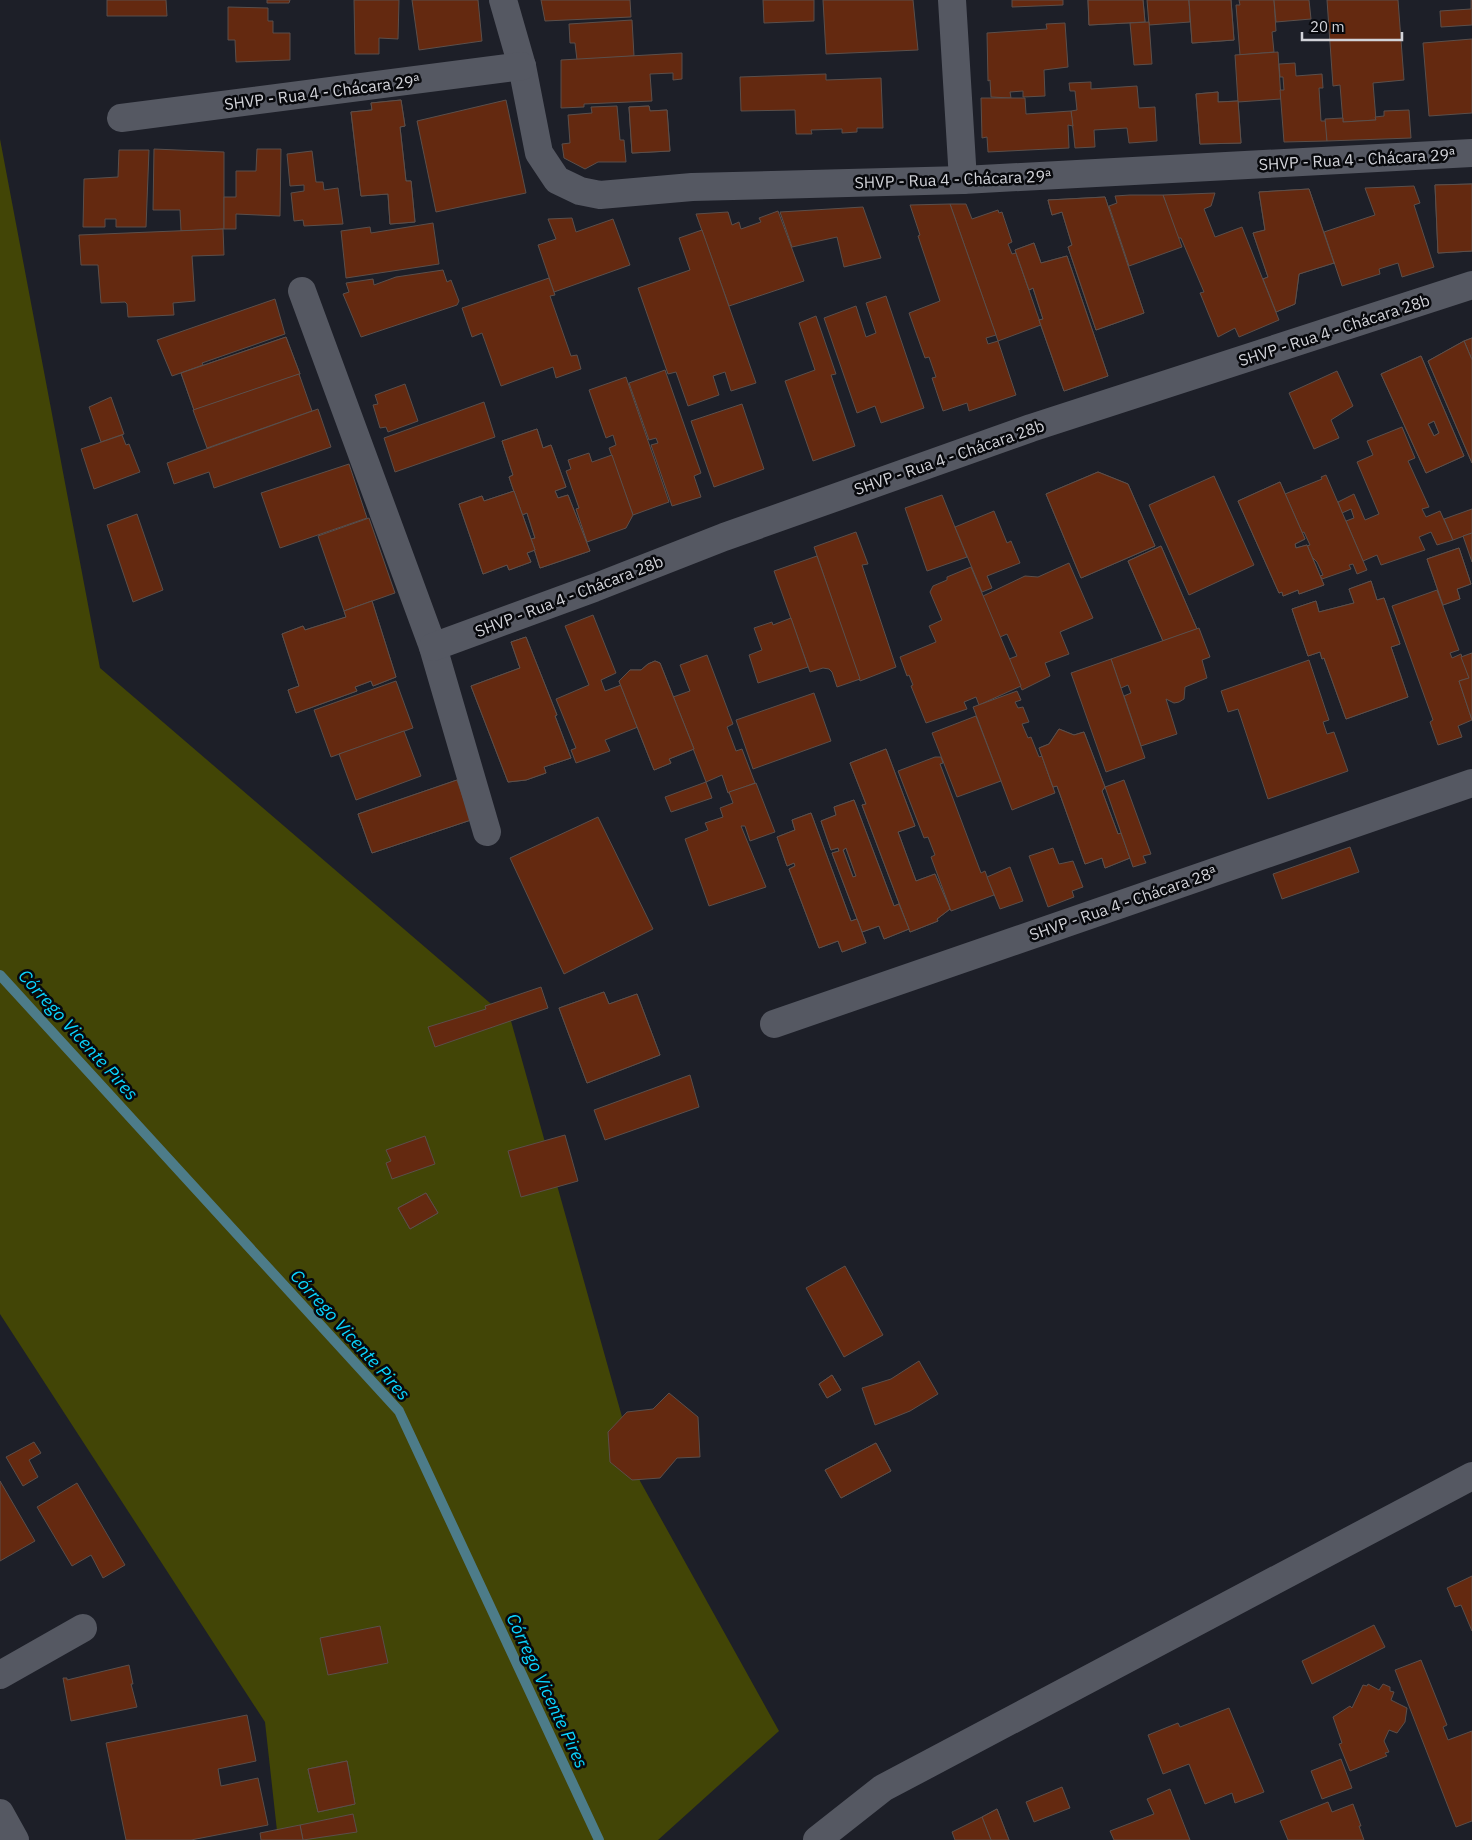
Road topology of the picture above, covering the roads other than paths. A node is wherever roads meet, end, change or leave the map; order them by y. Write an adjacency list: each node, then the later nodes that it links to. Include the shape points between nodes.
1 (503, 0): 3 (street, SHVP - Rua 4 - Chácara 29ª)
2 (952, 0): 6 (street)
3 (522, 66): 4 (street, SHVP - Rua 4 - Chácara 29ª); 6 (street, SHVP - Rua 4 - Chácara 29ª, via 539,153 557,180 580,191 600,195 692,187)
4 (121, 118)
5 (1472, 153): 6 (street, SHVP - Rua 4 - Chácara 29ª)
6 (963, 180)
7 (1472, 284): 9 (street, SHVP - Rua 4 - Chácara 28b, via 1031,428 724,537)
8 (302, 292): 9 (street)
9 (433, 647): 11 (street)
10 (1472, 783): 12 (street, SHVP - Rua 4 - Chácara 28ª)
11 (487, 832)
12 (774, 1024)
13 (1472, 1476): 18 (street, via 883,1788)
14 (83, 1628): 15 (street)
15 (0, 1675)
16 (0, 1814): 17 (street)
17 (16, 1840)
18 (817, 1840)

